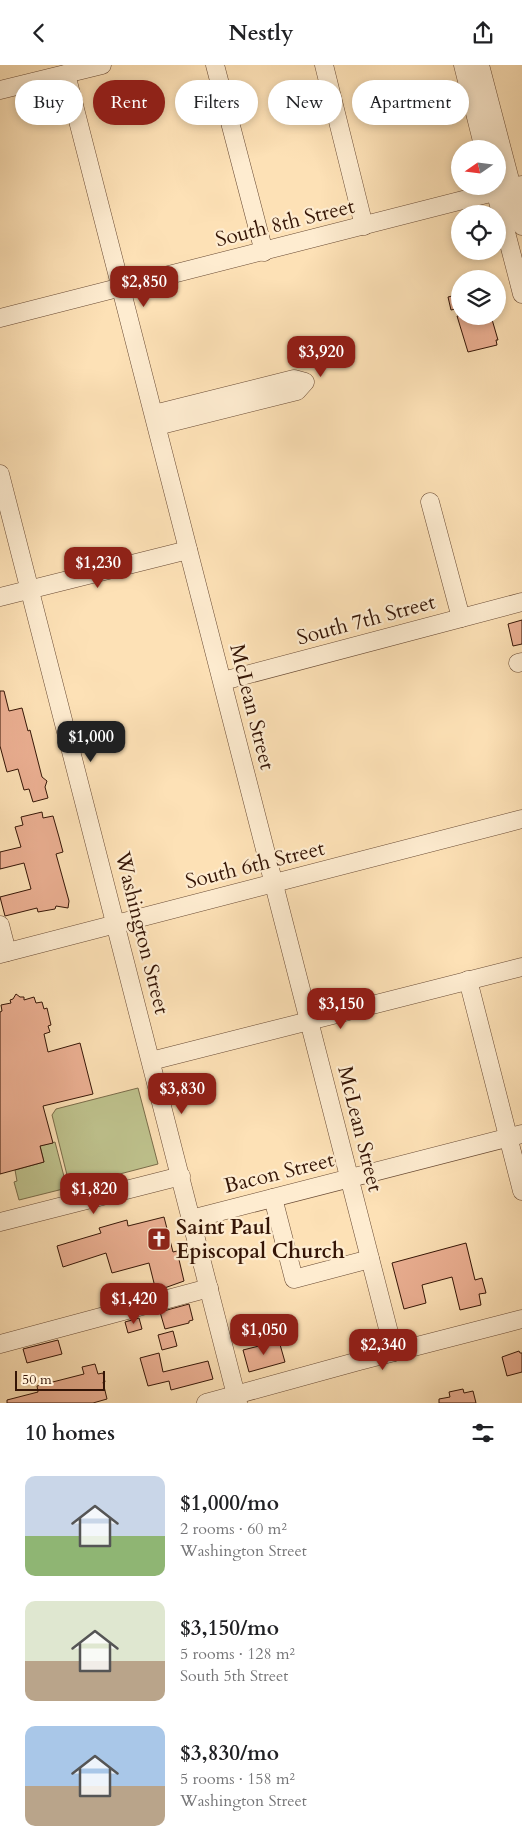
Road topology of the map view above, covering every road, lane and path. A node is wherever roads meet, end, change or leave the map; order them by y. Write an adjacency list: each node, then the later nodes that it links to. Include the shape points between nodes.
1 (102, 65): 7 (street)
2 (215, 65): 15 (street)
3 (324, 65): 13 (street)
4 (463, 65): 9 (street)
5 (480, 65): 10 (street)
6 (34, 73): 7 (street); 8 (street)
7 (66, 75): 16 (street, McLean Street)
8 (0, 90)
9 (482, 140)
10 (496, 140)
11 (506, 188): 14 (street); 17 (street)
12 (480, 195): 13 (street, South 8th Street)
13 (364, 226): 15 (street, South 8th Street)
14 (522, 227)
15 (264, 252): 16 (street, South 8th Street)
16 (122, 287): 18 (street, South 8th Street); 19 (street, McLean Street)
17 (522, 295)
18 (0, 318)
19 (155, 420): 19 (street, via 297,391 305,382 294,379); 22 (street, McLean Street)
20 (0, 474): 23 (street, Washington Street)
21 (430, 502): 26 (street)
22 (188, 550): 23 (street); 27 (street, McLean Street)
23 (30, 590): 24 (street); 30 (street, Washington Street)
24 (0, 597)
25 (522, 602): 26 (street, South 7th Street)
26 (461, 618): 27 (street, South 7th Street)
27 (222, 681): 29 (street, McLean Street)
28 (522, 819): 29 (street, South 6th Street)
29 (275, 883): 30 (street, South 6th Street); 35 (street, McLean Street)
30 (116, 923): 32 (street, South 6th Street); 36 (street, Washington Street)
31 (0, 925): 32 (street)
32 (3, 953)
33 (522, 967): 34 (street)
34 (468, 980): 35 (street); 37 (street)
35 (310, 1021): 36 (street); 39 (street, McLean Street)
36 (151, 1061): 38 (street, Washington Street)
37 (515, 1136): 39 (street, Bacon Street); 40 (street)
38 (181, 1176): 42 (street, Washington Street); 43 (street)
39 (350, 1178): 41 (street, Bacon Street); 44 (street, McLean Street)
40 (522, 1191)
41 (273, 1198): 42 (street, Bacon Street); 44 (street, via 294,1279)
42 (192, 1219): 45 (street, Washington Street)
43 (0, 1222)
44 (370, 1259): 48 (street, McLean Street)
45 (209, 1288): 47 (street); 49 (street, Washington Street)
46 (522, 1319): 48 (street)
47 (0, 1344)
48 (394, 1352): 49 (street)
49 (237, 1399): 50 (street)
50 (206, 1403)

